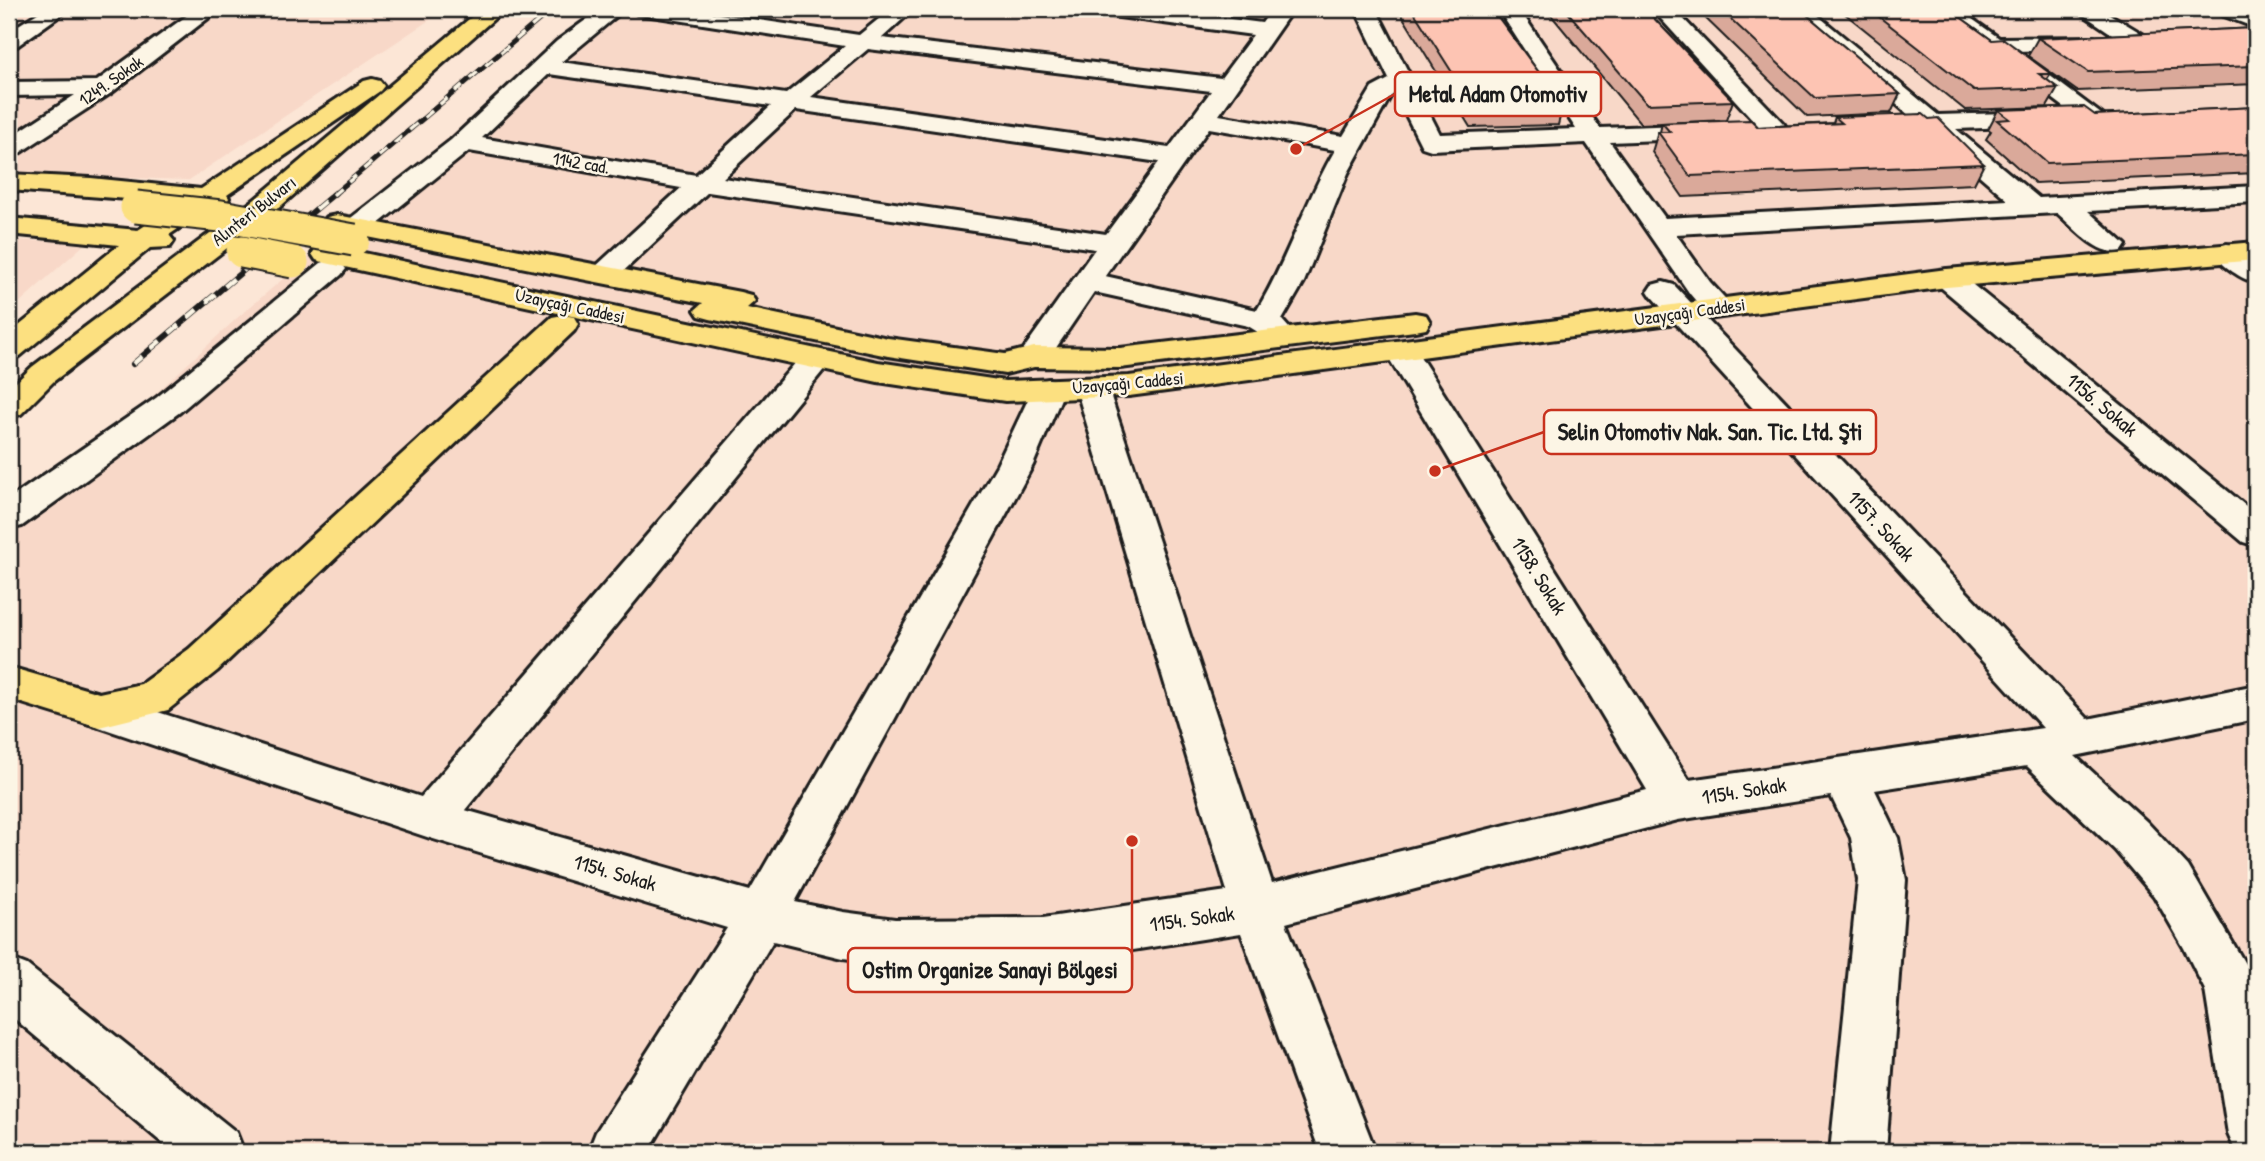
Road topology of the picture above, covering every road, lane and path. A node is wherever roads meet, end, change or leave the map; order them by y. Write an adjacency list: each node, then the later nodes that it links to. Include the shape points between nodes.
1 (58, 9): 21 (street)
2 (209, 9): 28 (street, 1249. Sokak)
3 (489, 9): 46 (main road, Alınteri Bulvarı)
4 (494, 9): 50 (main road, Alınteri Bulvarı)
5 (614, 9): 25 (street)
6 (645, 9): 23 (street)
7 (904, 9): 23 (street)
8 (1104, 9): 16 (street)
9 (1366, 9): 26 (street)
10 (1509, 9): 38 (street, 1157. Sokak)
11 (1662, 9): 37 (street)
12 (1797, 9): 34 (street)
13 (1944, 9): 24 (street)
14 (2086, 9): 22 (street)
15 (2227, 9): 17 (street)
16 (1275, 19): 27 (street)
17 (2256, 22)
18 (2256, 36): 19 (street)
19 (2230, 37)
20 (2164, 40): 22 (street)
21 (9, 41)
22 (2138, 41): 24 (street)
23 (863, 42): 27 (street); 30 (street)
24 (1993, 44): 32 (street)
25 (542, 66): 30 (street); 39 (street)
26 (1402, 83): 38 (street, via 1431,142); 40 (street, via 1382,90)
27 (1227, 86): 33 (street)
28 (103, 88): 29 (street); 41 (street, 1249. Sokak)
29 (9, 89)
30 (789, 103): 42 (street); 44 (street)
31 (2120, 115): 32 (street)
32 (2093, 117): 34 (street)
33 (1203, 120): 40 (street); 42 (street)
34 (1934, 123): 35 (street); 49 (street)
35 (1868, 125)
36 (1801, 128): 37 (street)
37 (1774, 129): 38 (street)
38 (1593, 136): 54 (street, 1157. Sokak)
39 (463, 142): 44 (street, 1142 cad.); 55 (street)
40 (1351, 145): 69 (street, via 1320,206)
41 (9, 149)
42 (1176, 157): 58 (street)
43 (9, 182): 46 (main road)
44 (699, 183): 58 (street, 1142 cad.); 63 (street)
45 (2256, 194): 48 (street)
46 (206, 197): 50 (main road); 57 (main road, Alınteri Bulvarı)
47 (9, 198): 52 (main road, Uzayçağı Caddesi)
48 (2064, 205): 49 (street); 59 (street)
49 (2032, 206): 54 (street)
50 (278, 209): 55 (main road); 60 (main road, Alınteri Bulvarı)
51 (9, 212): 52 (main road, Uzayçağı Caddesi)
52 (123, 213): 55 (main road, Uzayçağı Caddesi, bridge, via 221,216); 62 (main road, Uzayçağı Caddesi)
53 (9, 226): 57 (main road)
54 (1658, 227): 67 (street, 1157. Sokak)
55 (349, 230): 63 (main road); 73 (main road, Uzayçağı Caddesi, via 888,347)
56 (2256, 233): 59 (main road, Uzayçağı Caddesi)
57 (144, 239): 60 (main road); 70 (main road, Alınteri Bulvarı)
58 (1113, 243): 66 (street)
59 (2112, 245): 67 (main road, Uzayçağı Caddesi, via 1912,262)
60 (207, 247): 62 (main road, bridge, via 293,262); 75 (main road, Alınteri Bulvarı, via 43,374)
61 (2242, 252): 64 (street); 65 (main road, Uzayçağı Caddesi)
62 (328, 262): 68 (main road); 72 (main road, Uzayçağı Caddesi); 76 (street, via 168,405)
63 (604, 274): 73 (main road, via 832,319 968,340)
64 (2256, 274)
65 (1947, 278): 67 (main road, Uzayçağı Caddesi); 77 (street, 1156. Sokak)
66 (1086, 281): 69 (street); 73 (street)
67 (1691, 300): 69 (main road, Uzayçağı Caddesi); 71 (main road, Uzayçağı Caddesi); 81 (street, 1157. Sokak)
68 (563, 324): 72 (main road); 80 (main road, Uzayçağı Caddesi, via 203,660 153,698)
69 (1271, 330): 73 (main road, Uzayçağı Caddesi)
70 (9, 349)
71 (1400, 350): 74 (main road, Uzayçağı Caddesi); 83 (street, 1158. Sokak)
72 (816, 360): 73 (main road, Uzayçağı Caddesi, via 1005,391); 84 (street)
73 (1042, 373): 74 (main road, Uzayçağı Caddesi); 86 (street, via 1015,465)
74 (1092, 388): 85 (street)
75 (9, 407)
76 (9, 517)
77 (2256, 533)
78 (9, 683): 80 (main road, Uzayçağı Caddesi)
79 (2256, 702): 81 (street, 1154. Sokak)
80 (99, 710): 84 (street, 1154. Sokak)
81 (2058, 743): 82 (street, 1154. Sokak); 88 (street, 1157. Sokak, via 2171,881)
82 (1842, 776): 83 (street, 1154. Sokak); 93 (street, via 1869,820 1882,880)
83 (1678, 801): 85 (street, 1154. Sokak)
84 (430, 819): 86 (street, 1154. Sokak)
85 (1256, 909): 86 (street, 1154. Sokak, via 1043,941 895,942); 92 (street)
86 (760, 916): 91 (street)
87 (9, 982): 90 (street)
88 (2243, 991): 89 (street, 1157. Sokak)
89 (2256, 1134)
90 (216, 1152)
91 (616, 1152)
92 (1348, 1152)
93 (1858, 1152)

